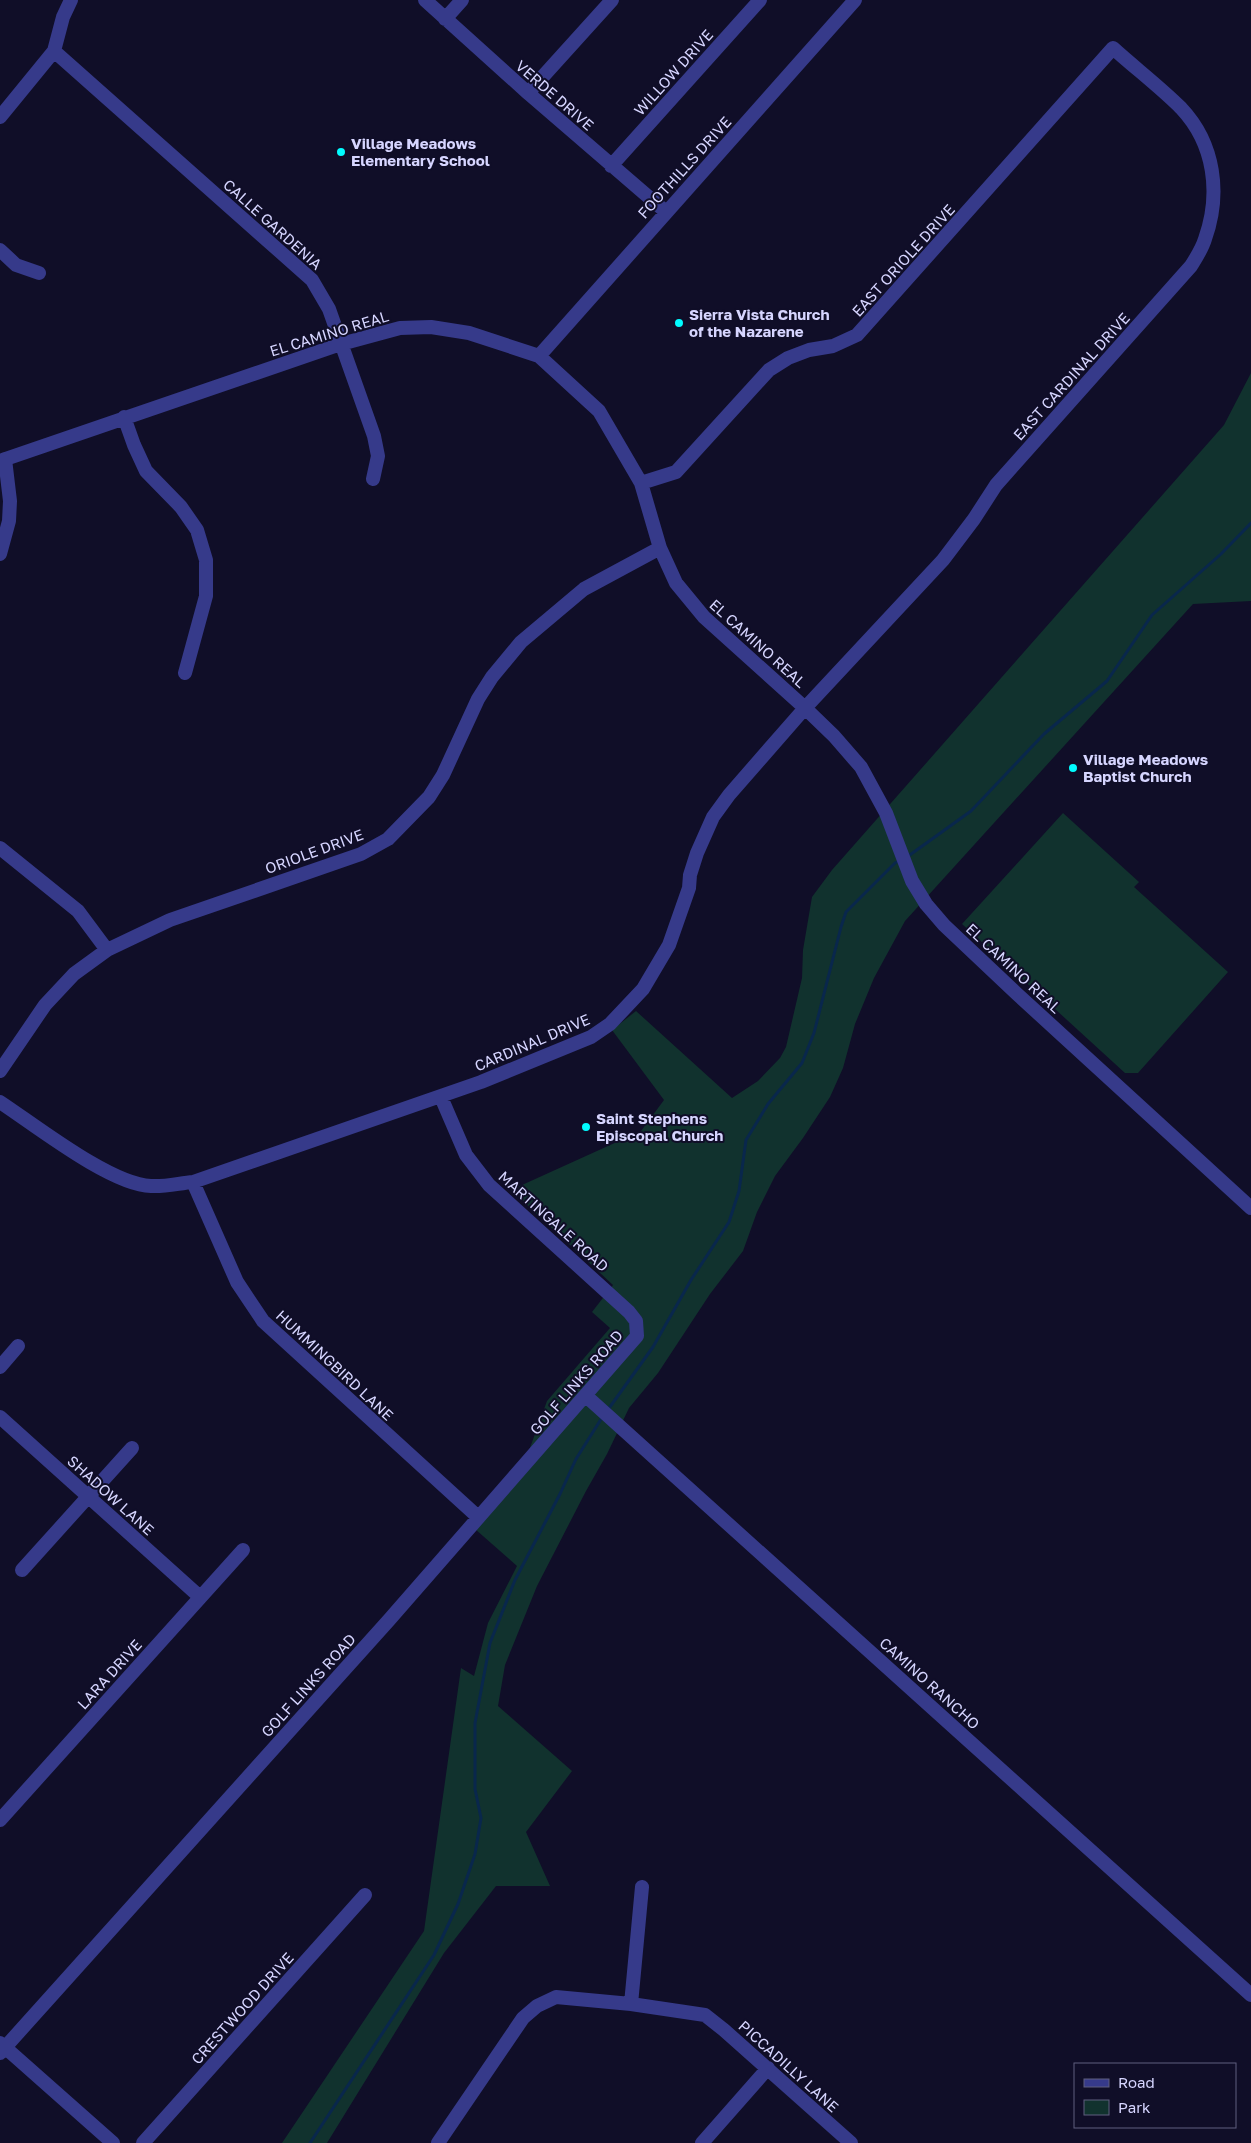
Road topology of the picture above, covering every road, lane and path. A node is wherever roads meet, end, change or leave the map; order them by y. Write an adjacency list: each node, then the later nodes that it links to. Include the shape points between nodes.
1 (71, 0): 9 (street)
2 (425, 0): 7 (street, VERDE DRIVE)
3 (462, 0): 7 (street)
4 (612, 0): 10 (street)
5 (760, 0): 12 (street, WILLOW DRIVE)
6 (855, 0): 13 (street, FOOTHILLS DRIVE)
7 (445, 19): 10 (street, VERDE DRIVE)
8 (1113, 48): 21 (street, EAST ORIOLE DRIVE, via 858,335 833,346 788,358 769,370 676,472); 25 (street, EAST CARDINAL DRIVE, via 1181,108 1204,143 1212,165 1215,189 1205,241 1191,266 996,485 943,560)
9 (54, 51): 11 (street); 16 (street, CALLE GARDENIA, via 312,280 329,310)
10 (528, 93): 12 (street, VERDE DRIVE)
11 (0, 117)
12 (611, 166): 13 (street, VERDE DRIVE)
13 (666, 212): 17 (street, FOOTHILLS DRIVE)
14 (0, 250): 15 (street, via 16,265)
15 (39, 273)
16 (341, 344): 17 (street, EL CAMINO REAL, via 400,328 431,327 469,333); 18 (street, EL CAMINO REAL); 20 (street, CALLE GARDENIA, via 374,436 378,456)
17 (538, 356): 21 (street, EL CAMINO REAL, via 599,411)
18 (124, 417): 19 (street, EL CAMINO REAL); 24 (street, via 146,471 198,530 206,560 206,596)
19 (2, 460): 23 (street, via 10,508)
20 (373, 479)
21 (640, 484): 22 (street, EL CAMINO REAL)
22 (660, 548): 25 (street, EL CAMINO REAL, via 676,583 704,617); 27 (street, ORIOLE DRIVE, via 584,589 521,642 478,699 443,775 429,797 388,839 361,854 170,920)
23 (0, 554)
24 (185, 673)
25 (806, 708): 29 (street, CARDINAL DRIVE, via 713,817 697,852 670,945 632,1003 591,1037); 32 (street, EL CAMINO REAL, via 861,767 886,813 912,881 944,925)
26 (0, 848): 27 (street, via 78,911)
27 (107, 950): 28 (street, ORIOLE DRIVE, via 74,974 45,1005)
28 (0, 1071)
29 (441, 1097): 31 (street, CARDINAL DRIVE); 33 (street, MARTINGALE ROAD, via 466,1155 489,1185 629,1312 636,1321)
30 (0, 1102): 31 (street, CARDINAL DRIVE, via 81,1156 130,1182 150,1186)
31 (193, 1182): 40 (street, HUMMINGBIRD LANE, via 237,1282 263,1321)
32 (1251, 1208)
33 (637, 1336): 36 (street, GOLF LINKS ROAD)
34 (18, 1346): 35 (street)
35 (0, 1367)
36 (586, 1396): 40 (street, GOLF LINKS ROAD); 47 (street, CAMINO RANCHO)
37 (0, 1417): 39 (street, SHADOW LANE)
38 (132, 1448): 39 (street)
39 (89, 1496): 42 (street); 43 (street, SHADOW LANE)
40 (478, 1517): 49 (street, GOLF LINKS ROAD)
41 (243, 1550): 43 (street, LARA DRIVE)
42 (22, 1570)
43 (200, 1597): 44 (street, LARA DRIVE)
44 (0, 1820)
45 (642, 1887): 48 (street)
46 (365, 1895): 52 (street, CRESTWOOD DRIVE)
47 (1251, 1994)
48 (631, 2004): 50 (street, PICCADILLY LANE, via 705,2015); 53 (street, via 556,1997 536,2006 523,2018)
49 (2, 2048): 51 (street)
50 (768, 2068): 54 (street); 55 (street, PICCADILLY LANE)
51 (113, 2143)
52 (142, 2143)
53 (438, 2143)
54 (702, 2143)
55 (851, 2143)

